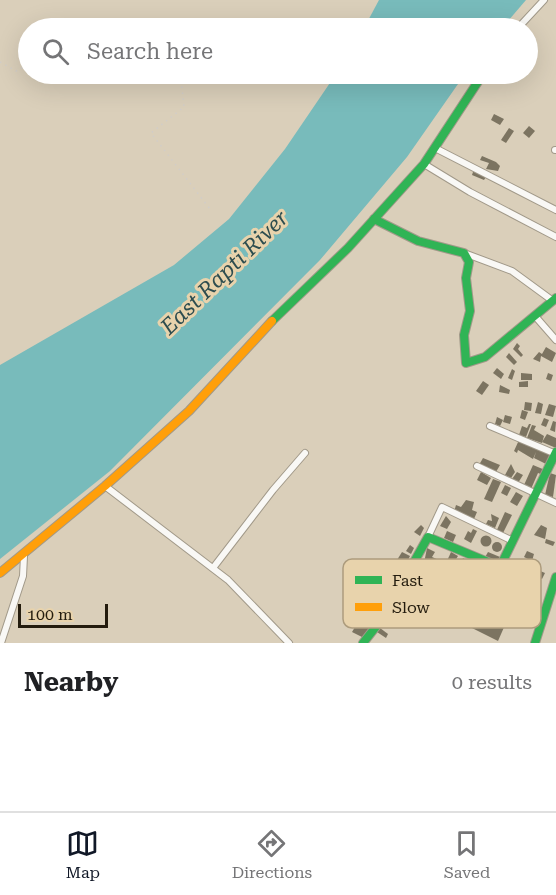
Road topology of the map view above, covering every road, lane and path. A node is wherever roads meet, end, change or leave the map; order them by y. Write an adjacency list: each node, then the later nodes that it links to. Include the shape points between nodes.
1 (544, 0): 2 (street)
2 (527, 18)
3 (0, 63): 4 (path)
4 (18, 70)
5 (182, 84): 9 (path, via 184,106 151,134)
6 (477, 84): 7 (street)
7 (435, 148): 8 (street); 10 (street)
8 (424, 164): 11 (street); 12 (street)
9 (210, 209)
10 (556, 210)
11 (374, 219): 13 (street, via 408,239); 21 (street, via 189,411)
12 (556, 237)
13 (464, 253): 14 (street, via 512,271); 15 (street, via 469,262 466,278 470,311 464,334 466,363 485,357)
14 (554, 300): 15 (street)
15 (535, 316): 16 (street)
16 (556, 340)
17 (490, 426): 19 (street)
18 (305, 453): 30 (street)
19 (556, 453): 22 (street)
20 (477, 466): 22 (street)
21 (105, 486): 26 (street); 30 (street)
22 (536, 494): 23 (street); 25 (street)
23 (556, 503)
24 (428, 537): 25 (street, via 442,507); 27 (street); 28 (street)
25 (513, 541): 29 (street)
26 (24, 556): 31 (street); 36 (street, via 22,576)
27 (416, 559)
28 (481, 559)
29 (504, 559)
30 (213, 568): 37 (street)
31 (0, 573)
32 (556, 577): 33 (street)
33 (541, 626)
34 (375, 628): 38 (street)
35 (541, 628): 39 (street)
36 (1, 643)
37 (288, 643)
38 (363, 643)
39 (536, 643)

